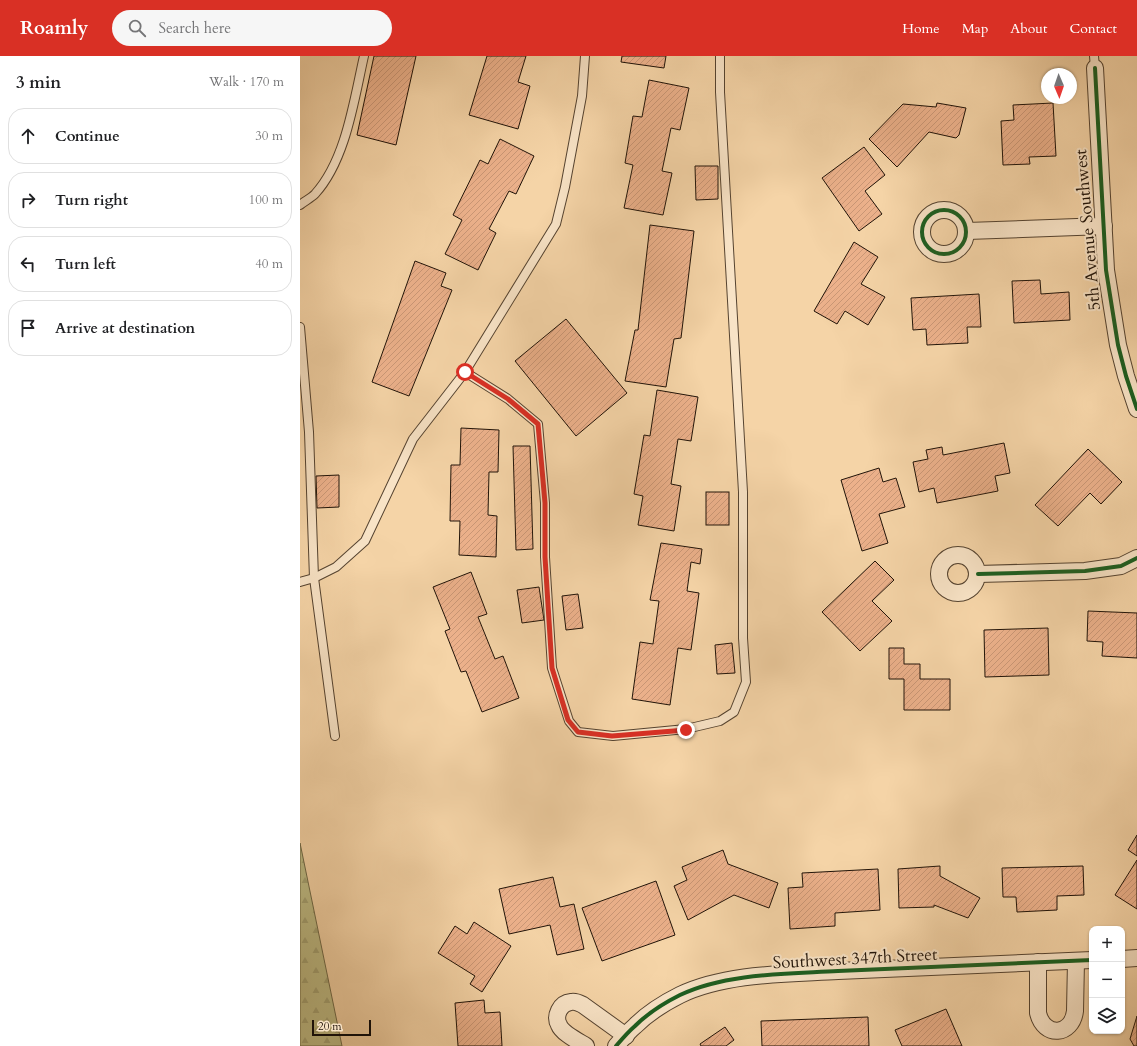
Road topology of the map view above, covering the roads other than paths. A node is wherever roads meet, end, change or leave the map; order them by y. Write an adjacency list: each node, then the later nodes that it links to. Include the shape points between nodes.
1 (364, 56): 5 (lane, via 346,136 333,168 315,194)
2 (585, 56): 9 (lane, via 582,96 556,224)
3 (720, 56): 9 (lane, via 720,100 743,492 743,638 746,682 734,712 720,721 686,730 612,736 578,732 568,720 552,668 545,557 545,503 538,424 508,399)
4 (1094, 62): 6 (street, 5th Avenue Southwest)
5 (300, 205)
6 (1104, 226): 7 (street); 10 (street, 5th Avenue Southwest, via 1111,308 1118,345)
7 (967, 231)
8 (300, 327): 13 (lane, via 309,432)
9 (465, 372): 13 (lane, via 413,439 365,542 336,567)
10 (1137, 409)
11 (1137, 558): 12 (street, via 1121,566 1086,571)
12 (978, 574)
13 (314, 578): 14 (lane); 15 (lane)
14 (300, 582)
15 (335, 736)
16 (1137, 958): 17 (street)
17 (1125, 959)
18 (1089, 960): 19 (street, Southwest 347th Street)
19 (1076, 961): 20 (street, Southwest 347th Street); 20 (street, via 1074,1018 1065,1029 1058,1030 1044,1026 1040,1020)
20 (1038, 962): 21 (street, Southwest 347th Street, via 771,975 736,979 680,995 658,1008)
21 (621, 1041): 22 (street, Southwest 347th Street, via 583,1005 577,1002 565,1004 557,1014 559,1026)
22 (586, 1046)

